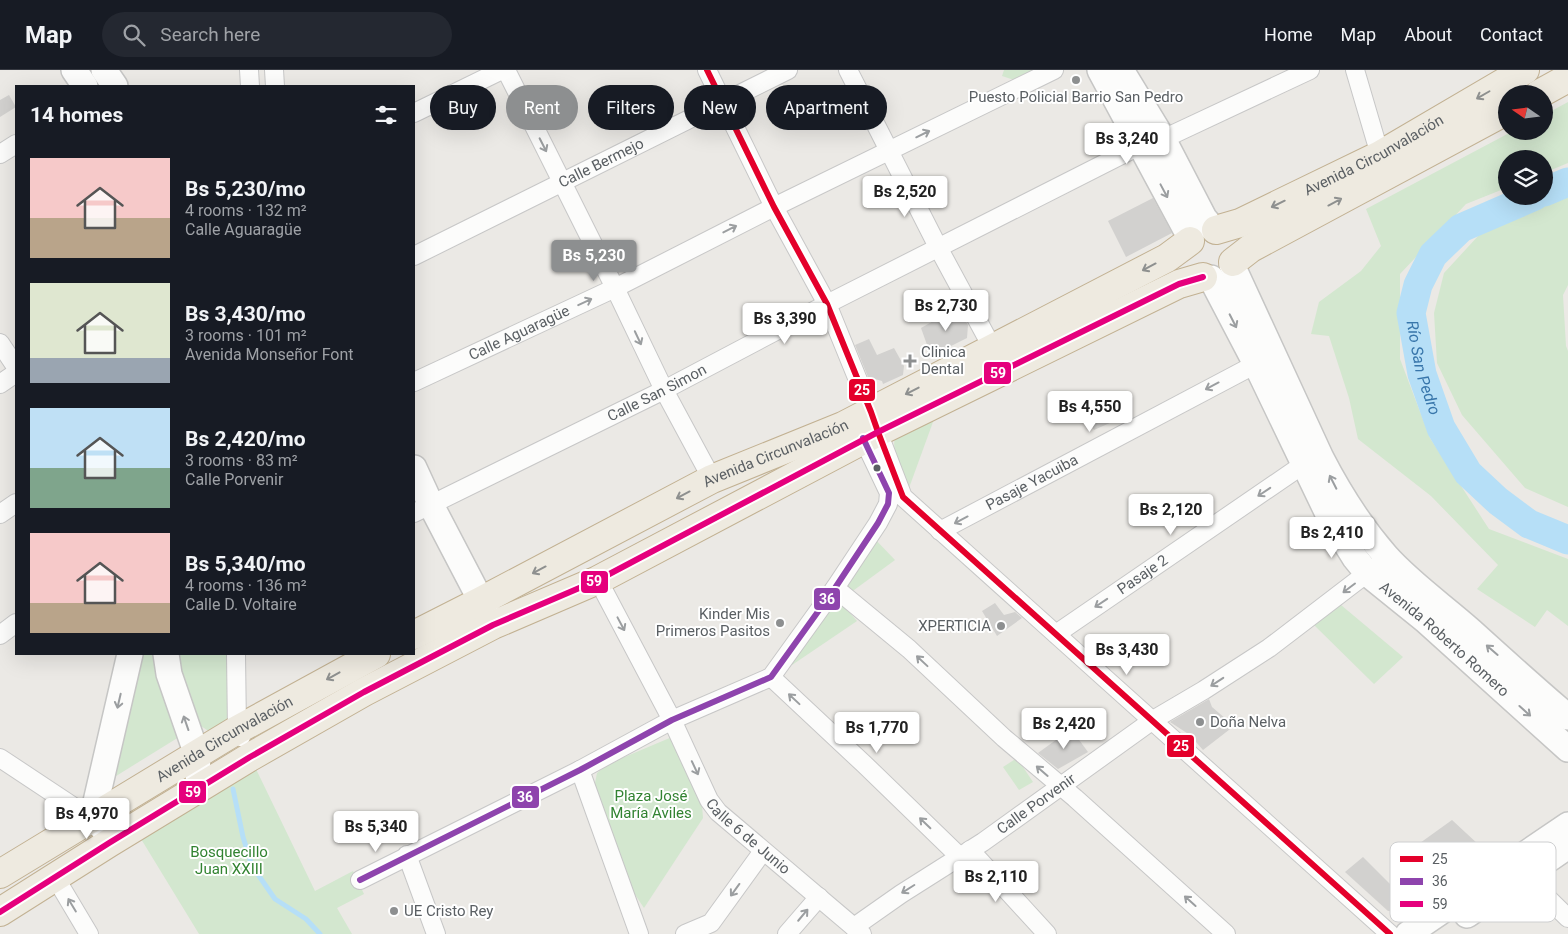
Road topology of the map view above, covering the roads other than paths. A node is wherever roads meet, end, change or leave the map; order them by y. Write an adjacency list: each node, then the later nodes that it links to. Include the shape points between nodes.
1 (74, 70): 17 (street)
2 (104, 70): 18 (street)
3 (249, 70): 19 (street)
4 (274, 70): 20 (street)
5 (502, 70): 24 (street)
6 (506, 70): 33 (street, one-way to 33)
7 (707, 70): 21 (street)
8 (788, 70): 22 (street, Calle Bermejo)
9 (848, 70): 30 (street)
10 (1054, 70): 30 (street, Calle Aguaragüe, one-way to 10)
11 (1100, 70): 28 (street)
12 (1120, 70): 28 (street)
13 (1310, 70): 28 (street, Calle San Simon)
14 (1355, 70): 32 (street)
15 (1525, 70): 32 (highway, Avenida Circunvalación, one-way to 32)
16 (1568, 78): 23 (highway)
17 (84, 85)
18 (114, 85)
19 (250, 85)
20 (275, 85)
21 (714, 85)
22 (756, 86)
23 (1553, 86)
24 (415, 113)
25 (1498, 115): 38 (highway, Avenida Circunvalación, one-way to 25, via 1251,248)
26 (684, 121): 33 (street, Calle Bermejo)
27 (737, 130): 34 (street)
28 (1151, 142): 35 (street, via 1204,218); 36 (street, Calle San Simon)
29 (15, 145): 31 (street)
30 (889, 151): 34 (street, Calle Aguaragüe); 36 (street)
31 (0, 154)
32 (1380, 155): 35 (highway, Avenida Circunvalación, one-way to 35, via 1240,223)
33 (562, 182): 37 (street, Calle Bermejo); 39 (street)
34 (774, 207): 39 (street, Calle Aguaragüe, one-way to 34); 40 (street)
35 (1203, 235): 38 (highway, via 1228,237 1232,242 1234,255); 38 (highway, via 1187,249 1190,266 1195,272); 42 (highway, Avenida Circunvalación, one-way to 42, via 1166,258)
36 (938, 249): 40 (street, Calle San Simon); 42 (street)
37 (415, 256)
38 (1220, 270): 43 (street, Avenida Roberto Romero, one-way to 43); 49 (highway, Avenida Circunvalación, via 1179,284); 57 (street, Avenida Roberto Romero, one-way to 38, via 1337,490)
39 (615, 288): 46 (street, Calle Aguaragüe, one-way to 39); 48 (street, one-way to 48)
40 (827, 304): 48 (street, Calle San Simon); 49 (street)
41 (0, 343): 44 (street)
42 (993, 349): 49 (highway, Avenida Circunvalación, one-way to 49)
43 (1256, 364): 50 (street, Avenida Roberto Romero); 56 (street, Pasaje Yacuiba, one-way to 56)
44 (15, 365)
45 (15, 374): 47 (street)
46 (415, 382)
47 (0, 384)
48 (664, 390): 52 (street); 54 (street, Calle San Simon)
49 (867, 426): 52 (highway, Avenida Circunvalación); 56 (street, via 903,497); 59 (highway, Avenida Circunvalación); 60 (street, via 889,493 888,504)
50 (1304, 464): 58 (street, Avenida Roberto Romero, via 1330,518); 65 (street, Pasaje 2, one-way to 65)
51 (415, 473): 54 (street)
52 (712, 479): 61 (highway, Avenida Circunvalación, one-way to 61)
53 (15, 504): 55 (street)
54 (422, 509): 61 (street)
55 (0, 514)
56 (940, 531): 65 (street)
57 (1386, 556): 58 (street, Calle Porvenir); 72 (street, Avenida Roberto Romero, one-way to 57)
58 (1368, 574): 74 (street, Calle Porvenir, one-way to 74, via 1268,648); 76 (street, Avenida Roberto Romero, one-way to 76, via 1425,620)
59 (598, 580): 63 (highway, Avenida Circunvalación); 73 (street, Calle 6 de Junio, one-way to 73)
60 (835, 588): 71 (street); 81 (street, one-way to 60, via 909,649)
61 (482, 601): 63 (street); 64 (highway, Avenida Circunvalación)
62 (15, 624): 66 (street)
63 (493, 625): 78 (highway, Avenida Circunvalación)
64 (415, 634)
65 (1056, 634): 74 (street)
66 (0, 635)
67 (130, 655): 83 (street, one-way to 83)
68 (166, 655): 77 (street, one-way to 68, via 169,674)
69 (236, 655): 75 (street)
70 (374, 655): 75 (highway, Avenida Circunvalación, one-way to 75)
71 (771, 677): 73 (street); 89 (street, one-way to 71)
72 (1568, 717)
73 (672, 720): 80 (street); 88 (street, Calle 6 de Junio, one-way to 88, via 709,800 718,812)
74 (1153, 720): 81 (street, Calle Porvenir); 109 (street)
75 (237, 730): 77 (highway, Avenida Circunvalación); 78 (street)
76 (1568, 749)
77 (197, 755): 82 (street); 83 (highway, Avenida Circunvalación)
78 (250, 756): 82 (highway, Avenida Circunvalación)
79 (0, 758): 83 (street)
80 (580, 770): 91 (street); 104 (street)
81 (1059, 786): 89 (street, Calle Porvenir); 108 (street, one-way to 81)
82 (199, 788): 86 (highway, Avenida Circunvalación)
83 (92, 818): 86 (street); 92 (highway, Avenida Circunvalación)
84 (1568, 825): 85 (street)
85 (1543, 842)
86 (109, 843): 93 (highway, Avenida Circunvalación)
87 (1568, 846): 90 (street)
88 (763, 851): 95 (street, Calle 6 de Junio); 105 (street, one-way to 105, via 711,923)
89 (965, 854): 101 (street, Calle Porvenir, one-way to 101, via 900,894); 107 (street)
90 (1556, 854)
91 (407, 855): 94 (street); 103 (street)
92 (0, 874)
93 (55, 877): 97 (highway, Avenida Circunvalación); 102 (street, one-way to 93)
94 (360, 880)
95 (818, 897): 101 (street, Calle 6 de Junio); 106 (street, one-way to 95)
96 (1556, 906): 98 (street)
97 (0, 912)
98 (1568, 918)
99 (1426, 922): 110 (street)
100 (1456, 922): 111 (street)
101 (858, 930)
102 (89, 934)
103 (436, 934)
104 (639, 934)
105 (687, 934)
106 (787, 934)
107 (1047, 934)
108 (1226, 934)
109 (1390, 934)
110 (1408, 934)
111 (1438, 934)

